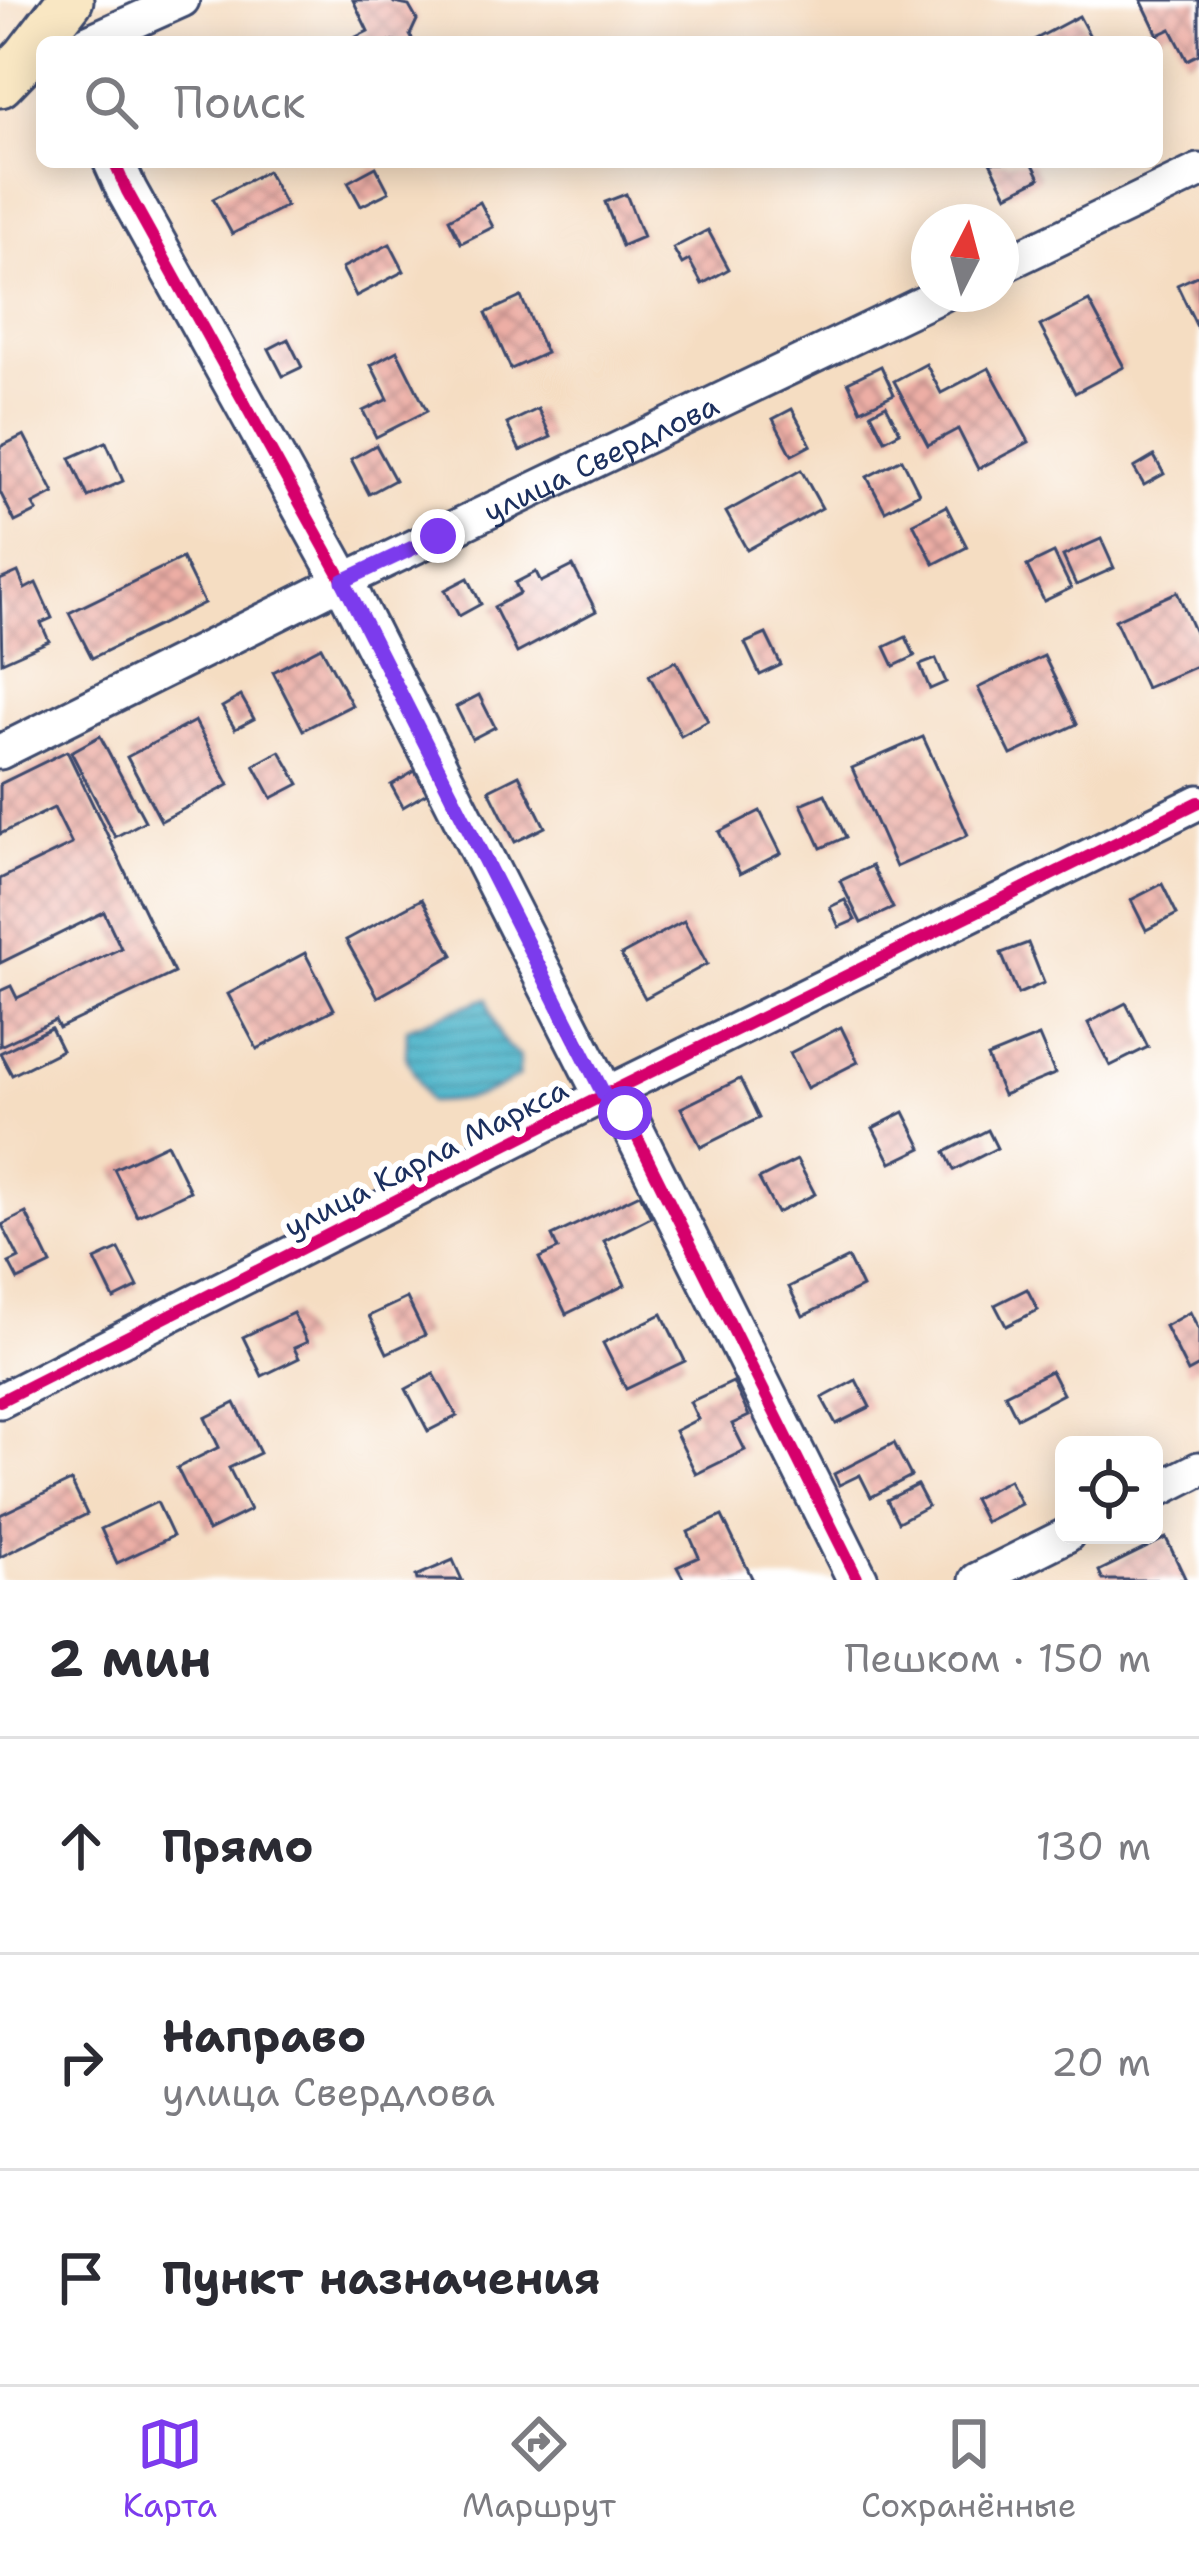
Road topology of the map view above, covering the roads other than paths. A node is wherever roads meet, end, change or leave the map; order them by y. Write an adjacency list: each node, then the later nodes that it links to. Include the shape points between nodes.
1 (70, 0): 3 (main road)
2 (182, 0): 4 (street)
3 (47, 36)
4 (101, 36)
5 (117, 168): 9 (street)
6 (1199, 171): 7 (street)
7 (1019, 257)
8 (911, 309): 9 (street, улица Свердлова)
9 (343, 581): 10 (street, улица Свердлова); 12 (street)
10 (0, 752)
11 (1199, 802): 12 (street, улица Карла Маркса)
12 (604, 1095): 13 (street, улица Карла Маркса); 17 (street, via 625,1113)
13 (0, 1401)
14 (1199, 1469): 15 (street)
15 (1163, 1487)
16 (1055, 1541): 18 (street)
17 (858, 1580)
18 (977, 1580)

